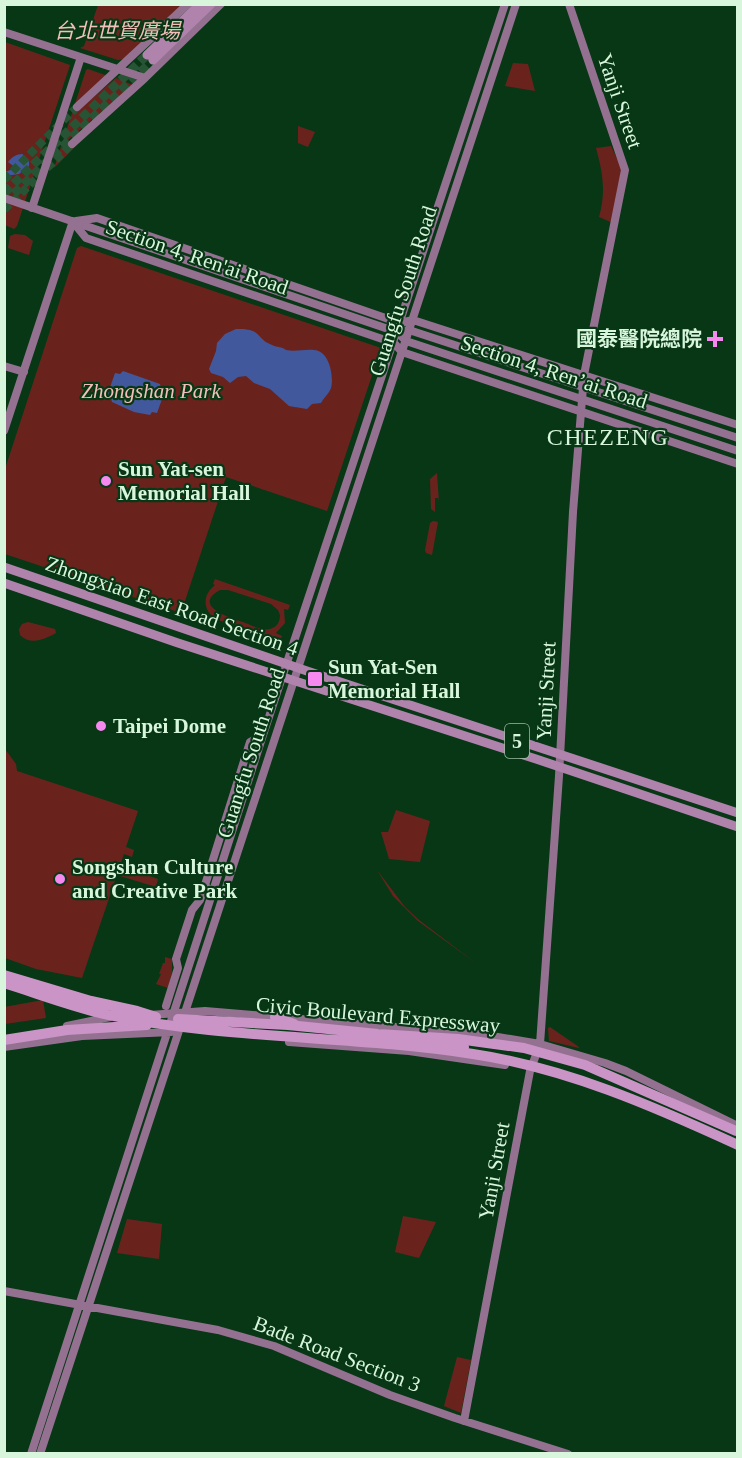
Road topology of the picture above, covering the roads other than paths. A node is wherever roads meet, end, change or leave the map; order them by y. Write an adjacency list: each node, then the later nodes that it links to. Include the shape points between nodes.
1 (188, 4): 10 (main road)
2 (200, 4): 3 (main road, via 150,58)
3 (211, 4)
4 (221, 4): 11 (main road)
5 (505, 4): 18 (main road, Guangfu South Road)
6 (516, 4): 17 (main road, Guangfu South Road)
7 (568, 4): 26 (main road, Yanji Street, via 624,171)
8 (4, 32): 9 (main road)
9 (81, 57): 10 (main road); 15 (main road)
10 (119, 70): 11 (main road); 12 (main road)
11 (145, 78): 13 (main road)
12 (77, 107)
13 (72, 144)
14 (4, 198): 15 (main road, Section 4, Ren’ai Road)
15 (32, 208): 16 (main road, Section 4, Ren’ai Road)
16 (73, 221): 18 (main road, Section 4, Ren'ai Road, via 94,218); 20 (main road, Section 4, Ren’ai Road); 22 (main road, Section 4, Ren'ai Road, via 86,238); 25 (main road)
17 (413, 320): 18 (main road); 19 (main road, Guangfu South Road); 26 (main road)
18 (400, 323): 20 (main road, Guangfu South Road)
19 (409, 330): 20 (main road, Section 4, Ren’ai Road); 21 (main road, Guangfu South Road); 27 (main road, Section 4, Ren’ai Road)
20 (397, 332): 21 (main road, Section 4, Ren’ai Road); 22 (main road, Guangfu South Road)
21 (406, 341): 23 (main road, Guangfu South Road); 28 (main road, Section 4, Ren’ai Road)
22 (394, 343): 23 (main road, Section 4, Ren'ai Road); 37 (main road, Guangfu South Road)
23 (402, 352): 29 (main road, Section 4, Ren'ai Road); 38 (main road, Guangfu South Road)
24 (4, 366): 25 (main road)
25 (24, 372): 31 (main road)
26 (584, 375): 27 (main road, Yanji Street); 30 (main road)
27 (583, 387): 28 (main road, Yanji Street); 32 (main road, Section 4, Ren’ai Road)
28 (582, 400): 29 (main road, Yanji Street); 33 (main road, Section 4, Ren’ai Road)
29 (581, 412): 34 (main road, Section 4, Ren'ai Road); 42 (main road, Yanji Street)
30 (738, 425)
31 (4, 431)
32 (738, 438)
33 (738, 451)
34 (738, 464)
35 (4, 567): 37 (main road, Zhongxiao East Road Section 4 / 5)
36 (4, 582): 39 (main road, Zhongxiao East Road Section 4 / 5)
37 (287, 665): 38 (main road, Zhongxiao East Road Section 4 / 5); 39 (main road, Guangfu South Road)
38 (297, 668): 40 (main road, Guangfu South Road); 42 (main road, Zhongxiao East Road Section 4 / 5)
39 (283, 677): 40 (main road, Zhongxiao East Road Section 4 / 5); 41 (main road, Guangfu South Road)
40 (293, 681): 43 (main road, Zhongxiao East Road Section 4 / 5); 52 (main road, Guangfu South Road)
41 (263, 735): 46 (main road, Guangfu South Road, via 250,742); 47 (main road, Guangfu South Road)
42 (560, 754): 43 (main road, Yanji Street); 44 (main road, Zhongxiao East Road Section 4 / 5)
43 (558, 768): 45 (main road, Zhongxiao East Road Section 4 / 5); 58 (main road, Yanji Street)
44 (738, 813)
45 (738, 827)
46 (205, 885): 47 (main road); 51 (main road, Guangfu South Road, via 176,958 178,968)
47 (212, 894): 51 (main road, Guangfu South Road)
48 (4, 975): 66 (highway, Civic Boulevard Expressway, bridge, via 162,1019 288,1025 524,1048 585,1065)
49 (4, 983): 51 (highway, Civic Boulevard Expressway, bridge, via 108,1015)
50 (275, 1017): 52 (main road, via 205,1011); 54 (highway); 58 (main road, via 480,1034)
51 (169, 1019): 52 (main road); 53 (main road); 53 (main road, via 106,1017); 57 (highway, bridge); 59 (main road); 60 (highway, Civic Boulevard Expressway, bridge, via 206,1029); 70 (main road, Guangfu South Road)
52 (182, 1022): 54 (highway); 56 (main road); 71 (main road, Guangfu South Road)
53 (67, 1026): 55 (main road)
54 (311, 1031): 66 (highway, bridge, via 516,1055 572,1069)
55 (4, 1035)
56 (235, 1037): 60 (highway, bridge, via 277,1033); 63 (main road, via 409,1051)
57 (4, 1040)
58 (540, 1044): 61 (main road); 63 (main road, Yanji Street)
59 (4, 1047)
60 (425, 1048): 67 (highway, Civic Boulevard Expressway, bridge, via 559,1072)
61 (583, 1056): 62 (main road); 64 (main road, via 580,1080)
62 (594, 1060): 65 (main road, via 590,1061 583,1081); 66 (main road, via 650,1082)
63 (531, 1068): 64 (main road); 72 (main road, Yanji Street)
64 (572, 1080): 65 (main road)
65 (586, 1085): 68 (main road)
66 (737, 1130)
67 (738, 1145)
68 (738, 1150)
69 (4, 1291): 70 (main road, Bade Road Section 3)
70 (78, 1305): 71 (main road, Bade Road Section 3); 73 (main road, Guangfu South Road)
71 (88, 1307): 72 (main road, Bade Road Section 3, via 218,1330 274,1346); 74 (main road, Guangfu South Road)
72 (464, 1421): 75 (main road, Bade Road Section 3)
73 (31, 1454)
74 (40, 1454)
75 (568, 1454)

